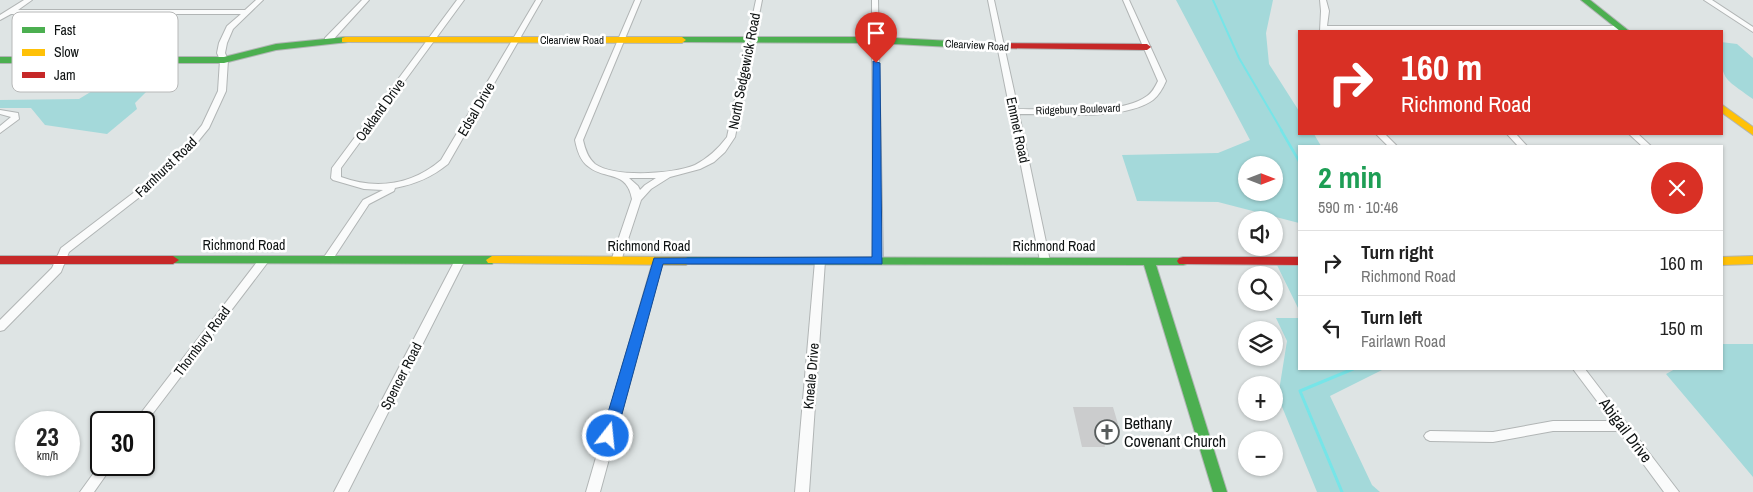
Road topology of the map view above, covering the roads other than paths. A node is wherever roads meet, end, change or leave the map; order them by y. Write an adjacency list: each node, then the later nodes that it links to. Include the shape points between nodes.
1 (29, 0): 14 (street)
2 (260, 0): 15 (street, Farnhurst Road)
3 (366, 0): 22 (street)
4 (461, 0): 23 (street, Oakland Drive)
5 (540, 0): 24 (street, Edsal Drive)
6 (638, 0): 25 (street)
7 (759, 0): 26 (street, North Sedgewick Road)
8 (876, 0): 27 (street)
9 (991, 0): 28 (street, Emmet Road)
10 (1126, 0): 29 (street, Ridgebury Boulevard)
11 (1323, 0): 17 (street)
12 (1584, 0): 20 (street)
13 (1708, 0): 21 (street)
14 (10, 12): 15 (street); 16 (street)
15 (246, 12): 31 (street, Farnhurst Road, via 230,28 221,53)
16 (0, 18)
17 (1323, 30): 18 (street)
18 (1416, 30): 19 (street)
19 (1519, 30): 20 (street)
20 (1623, 30)
21 (1753, 30)
22 (328, 40): 23 (street, Clearview Road); 31 (street, Clearview Road, via 276,47)
23 (431, 40): 24 (street, Clearview Road); 46 (street, Oakland Drive, via 337,168 336,178)
24 (516, 40): 25 (street, Clearview Road); 45 (street, Edsal Drive, via 445,162 424,178)
25 (621, 40): 26 (street, Clearview Road); 43 (street, via 579,140 581,152 591,166)
26 (750, 40): 27 (street, Clearview Road); 44 (street, North Sedgewick Road, via 731,137 717,154 702,164)
27 (876, 40): 28 (street, Clearview Road); 60 (street)
28 (1000, 46): 29 (street, Clearview Road); 33 (street, Emmet Road)
29 (1146, 47): 33 (street, Ridgebury Boulevard, via 1162,80 1156,93 1146,101 1118,110)
30 (178, 60): 31 (street, Clearview Road)
31 (224, 60): 51 (street, Farnhurst Road, via 222,91 215,108 206,126 184,153 132,200 65,250)
32 (1723, 109): 36 (street)
33 (1014, 111): 61 (street, Emmet Road)
34 (0, 112): 35 (street, via 15,114 15,119)
35 (0, 130)
36 (1753, 132)
37 (1381, 135): 40 (street)
38 (1512, 135): 41 (street)
39 (1634, 135): 42 (street)
40 (1392, 145)
41 (1521, 145)
42 (1646, 145)
43 (618, 174): 44 (street); 48 (street, via 636,188)
44 (674, 174): 48 (street, via 648,187)
45 (401, 185): 47 (street, Edsal Drive); 49 (street)
46 (359, 186): 47 (street, Oakland Drive); 49 (street)
47 (388, 186)
48 (637, 199): 57 (street)
49 (366, 202): 53 (street)
50 (0, 260): 51 (street, Richmond Road)
51 (60, 260): 52 (street, Richmond Road); 64 (street, Farnhurst Road, via 57,270)
52 (264, 260): 53 (street, Richmond Road); 66 (street, Thornbury Road)
53 (327, 260): 54 (street, Richmond Road)
54 (460, 260): 57 (street, Richmond Road); 71 (street, Spencer Road)
55 (1723, 260): 56 (street)
56 (1753, 260)
57 (616, 261): 58 (street, Richmond Road)
58 (658, 261): 59 (street, Richmond Road); 72 (street)
59 (820, 261): 60 (street, Richmond Road); 73 (street, Kneale Drive)
60 (878, 261): 61 (street, Richmond Road)
61 (1045, 261): 62 (street, Richmond Road)
62 (1149, 261): 63 (street, Richmond Road); 74 (street)
63 (1298, 261)
64 (0, 327)
65 (1580, 370): 67 (street, Abigail Drive)
66 (148, 411)
67 (1623, 426): 68 (street, via 1553,426 1493,437); 75 (street, Abigail Drive)
68 (1430, 436)
69 (99, 476): 70 (street)
70 (87, 492)
71 (341, 492)
72 (593, 492)
73 (802, 492)
74 (1220, 492)
75 (1672, 492)

